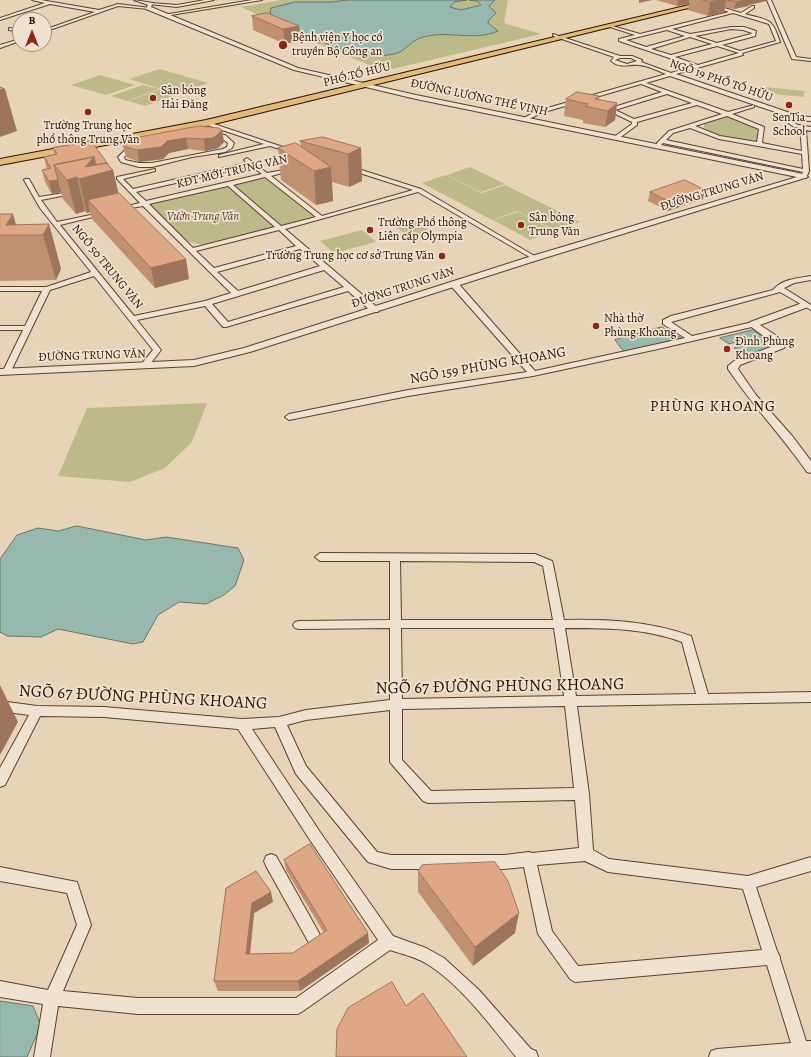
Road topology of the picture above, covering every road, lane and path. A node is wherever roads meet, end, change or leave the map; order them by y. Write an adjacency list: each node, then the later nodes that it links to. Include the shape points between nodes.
1 (36, 0): 2 (street); 9 (street)
2 (61, 0)
3 (136, 0): 10 (street, ĐƯỜNG LƯƠNG THẾ VINH)
4 (212, 0): 10 (street, via 177,6)
5 (260, 0): 15 (street)
6 (718, 0): 8 (main road, PHỐ TỐ HỮU)
7 (769, 0): 36 (street, via 794,58)
8 (702, 2): 13 (street); 21 (main road, PHỐ TỐ HỮU); 28 (main road, PHỐ TỐ HỮU)
9 (49, 3): 12 (street); 18 (street)
10 (149, 6): 12 (street, via 118,5); 15 (street, ĐƯỜNG LƯƠNG THẾ VINH)
11 (753, 7): 14 (street)
12 (100, 12): 23 (street)
13 (733, 12): 14 (street); 16 (street)
14 (742, 14): 30 (street, via 772,24 778,42 740,52)
15 (165, 15): 41 (street, ĐƯỜNG LƯƠNG THẾ VINH, via 292,68)
16 (721, 15): 17 (street); 24 (street)
17 (736, 19)
18 (0, 20)
19 (744, 21): 20 (street)
20 (759, 25)
21 (609, 26): 26 (street); 28 (main road, PHỐ TỐ HỮU)
22 (754, 27): 25 (street)
23 (52, 28)
24 (666, 28): 26 (street); 27 (street)
25 (748, 29): 27 (street, via 725,28); 30 (street, via 754,32 753,35)
26 (638, 35): 32 (street, via 621,40)
27 (691, 36): 30 (street); 32 (street)
28 (556, 37): 35 (street); 41 (main road, PHỐ TỐ HỮU); 42 (main road, PHỐ TỐ HỮU)
29 (12, 43): 31 (street)
30 (718, 46): 34 (street)
31 (0, 47)
32 (645, 49): 34 (street)
33 (741, 54): 38 (street)
34 (670, 57): 38 (street)
35 (617, 58): 37 (street, via 635,58 639,60); 37 (street, via 613,61)
36 (811, 60)
37 (636, 64): 39 (street, NGÕ 19 PHỐ TỐ HỮU)
38 (696, 66): 39 (street)
39 (666, 74): 40 (street); 46 (street, NGÕ 19 PHỐ TỐ HỮU); 49 (street, NGÕ 19 PHỐ TỐ HỮU)
40 (639, 82): 43 (street); 44 (street)
41 (354, 83): 42 (street, ĐƯỜNG LƯƠNG THẾ VINH); 66 (main road, PHỐ TỐ HỮU)
42 (366, 85): 50 (street, ĐƯỜNG LƯƠNG THẾ VINH); 54 (main road, PHỐ TỐ HỮU)
43 (667, 92): 45 (street); 47 (street)
44 (584, 99): 47 (street); 50 (street, via 539,112)
45 (698, 103): 48 (street); 53 (street)
46 (752, 106): 48 (street); 52 (street, NGÕ 19 PHỐ TỐ HỮU)
47 (610, 110): 53 (street)
48 (728, 114): 55 (street); 65 (street, via 762,128)
49 (798, 118): 51 (street); 52 (street)
50 (526, 119): 60 (street, ĐƯỜNG LƯƠNG THẾ VINH)
51 (811, 119)
52 (792, 120): 56 (street, NGÕ 19 PHỐ TỐ HỮU, via 790,122 793,125)
53 (634, 121): 60 (street, via 635,124)
54 (206, 123): 58 (main road, PHỐ TỐ HỮU); 64 (street)
55 (690, 126): 62 (street, via 671,132); 65 (street, via 719,137)
56 (803, 128): 57 (street); 71 (street)
57 (811, 129)
58 (167, 131): 59 (main road, PHỐ TỐ HỮU); 61 (street)
59 (151, 134): 63 (street); 66 (main road, PHỐ TỐ HỮU)
60 (616, 138): 67 (street, ĐƯỜNG LƯƠNG THẾ VINH)
61 (175, 139): 63 (street); 69 (street, via 201,134 223,136 231,143 225,150)
62 (662, 141): 67 (street); 81 (street)
63 (159, 142): 74 (street, via 130,148 121,157 123,161 136,166)
64 (270, 144): 68 (street, KĐT MỚI TRUNG VĂN); 70 (street)
65 (759, 144): 71 (street)
66 (92, 146): 72 (main road, PHỐ TỐ HỮU); 76 (main road, PHỐ TỐ HỮU)
67 (657, 146): 81 (street, ĐƯỜNG LƯƠNG THẾ VINH)
68 (237, 152): 75 (street, KĐT MỚI TRUNG VĂN); 77 (street)
69 (193, 153): 74 (street); 75 (street)
70 (298, 153)
71 (805, 153): 81 (street)
72 (0, 156)
73 (167, 156): 74 (street)
74 (183, 161): 75 (street, KĐT MỚI TRUNG VĂN); 86 (street, KĐT MỚI TRUNG VĂN, via 119,178)
75 (197, 161)
76 (0, 162)
77 (251, 164): 80 (street); 86 (street, KĐT MỚI TRUNG VĂN)
78 (303, 166): 80 (street, KĐT MỚI TRUNG VĂN)
79 (339, 166): 84 (street)
80 (266, 175): 83 (street, KĐT MỚI TRUNG VĂN); 91 (street)
81 (807, 175): 96 (street, ĐƯỜNG TRUNG VĂN)
82 (27, 180): 87 (street, NGÕ 50 TRUNG VĂN)
83 (229, 184): 88 (street, KĐT MỚI TRUNG VĂN); 93 (street)
84 (419, 190): 91 (street); 96 (street)
85 (79, 191): 87 (street)
86 (132, 191): 88 (street, KĐT MỚI TRUNG VĂN)
87 (37, 199): 92 (street, NGÕ 50 TRUNG VĂN)
88 (145, 204): 89 (street, KĐT MỚI TRUNG VĂN); 95 (street, KĐT MỚI TRUNG VĂN)
89 (114, 211)
90 (107, 213): 92 (street)
91 (321, 218): 93 (street)
92 (57, 224): 99 (street, NGÕ 50 TRUNG VĂN)
93 (280, 228): 94 (street); 95 (street)
94 (302, 246): 97 (street); 98 (street)
95 (192, 250): 98 (street, KĐT MỚI TRUNG VĂN)
96 (536, 258): 101 (street, ĐƯỜNG TRUNG VĂN)
97 (326, 267): 102 (street); 106 (street)
98 (212, 271): 106 (street, KĐT MỚI TRUNG VĂN)
99 (96, 273): 104 (street); 110 (street, NGÕ 50 TRUNG VĂN)
100 (811, 278): 105 (street, via 792,281)
101 (454, 284): 109 (street, ĐƯỜNG TRUNG VĂN); 117 (street)
102 (349, 288): 107 (street, via 226,325); 109 (street)
103 (0, 289): 104 (street)
104 (47, 289): 113 (street)
105 (778, 290): 108 (street); 114 (street, via 666,322)
106 (236, 294): 107 (street)
107 (207, 303): 110 (street)
108 (805, 307): 111 (street)
109 (375, 310): 115 (street, ĐƯỜNG TRUNG VĂN, via 239,352 194,363)
110 (133, 318): 115 (street, NGÕ 50 TRUNG VĂN, via 157,350)
111 (753, 324): 114 (street, NGÕ 159 PHÙNG KHOANG); 119 (street, via 780,342 780,346 737,363 733,368 752,397)
112 (0, 328): 113 (street)
113 (28, 328): 116 (street)
114 (691, 339): 117 (street, NGÕ 159 PHÙNG KHOANG)
115 (144, 366): 116 (street, ĐƯỜNG TRUNG VĂN)
116 (4, 372)
117 (533, 374): 118 (street, NGÕ 159 PHÙNG KHOANG, via 408,393)
118 (289, 417)
119 (811, 469)
120 (320, 557): 121 (street)
121 (394, 558): 122 (street); 123 (street, via 535,558 548,564)
122 (395, 623): 123 (street); 124 (street); 128 (street)
123 (560, 624): 126 (street, via 659,630 687,639); 127 (street)
124 (299, 625)
125 (811, 697): 126 (street, NGÕ 67 ĐƯỜNG PHÙNG KHOANG)
126 (704, 700): 127 (street, NGÕ 67 ĐƯỜNG PHÙNG KHOANG)
127 (572, 701): 128 (street, NGÕ 67 ĐƯỜNG PHÙNG KHOANG); 134 (street)
128 (394, 704): 131 (street, NGÕ 67 ĐƯỜNG PHÙNG KHOANG, via 306,715); 134 (street, via 396,762 428,797)
129 (0, 706): 130 (street, NGÕ 67 ĐƯỜNG PHÙNG KHOANG)
130 (37, 710): 132 (street, NGÕ 67 ĐƯỜNG PHÙNG KHOANG, via 104,712); 133 (street)
131 (278, 722): 132 (street, NGÕ 67 ĐƯỜNG PHÙNG KHOANG); 136 (street, via 301,770 373,857 391,862 504,862)
132 (242, 724): 142 (street)
133 (0, 781)
134 (582, 794): 135 (street)
135 (586, 854): 136 (street); 140 (street, via 608,865)
136 (529, 858): 143 (street, via 545,934 576,974)
137 (271, 861): 141 (street)
138 (811, 864): 140 (street)
139 (0, 874): 145 (street, via 72,886 84,925)
140 (748, 883): 143 (street)
141 (314, 938)
142 (388, 942): 145 (street, via 298,1006 138,1006); 148 (street, via 412,949 438,962 483,1006 526,1056)
143 (772, 957): 146 (street)
144 (0, 989): 145 (street)
145 (52, 998): 147 (street)
146 (806, 1049): 149 (street)
147 (42, 1057)
148 (530, 1057)
149 (717, 1057)

